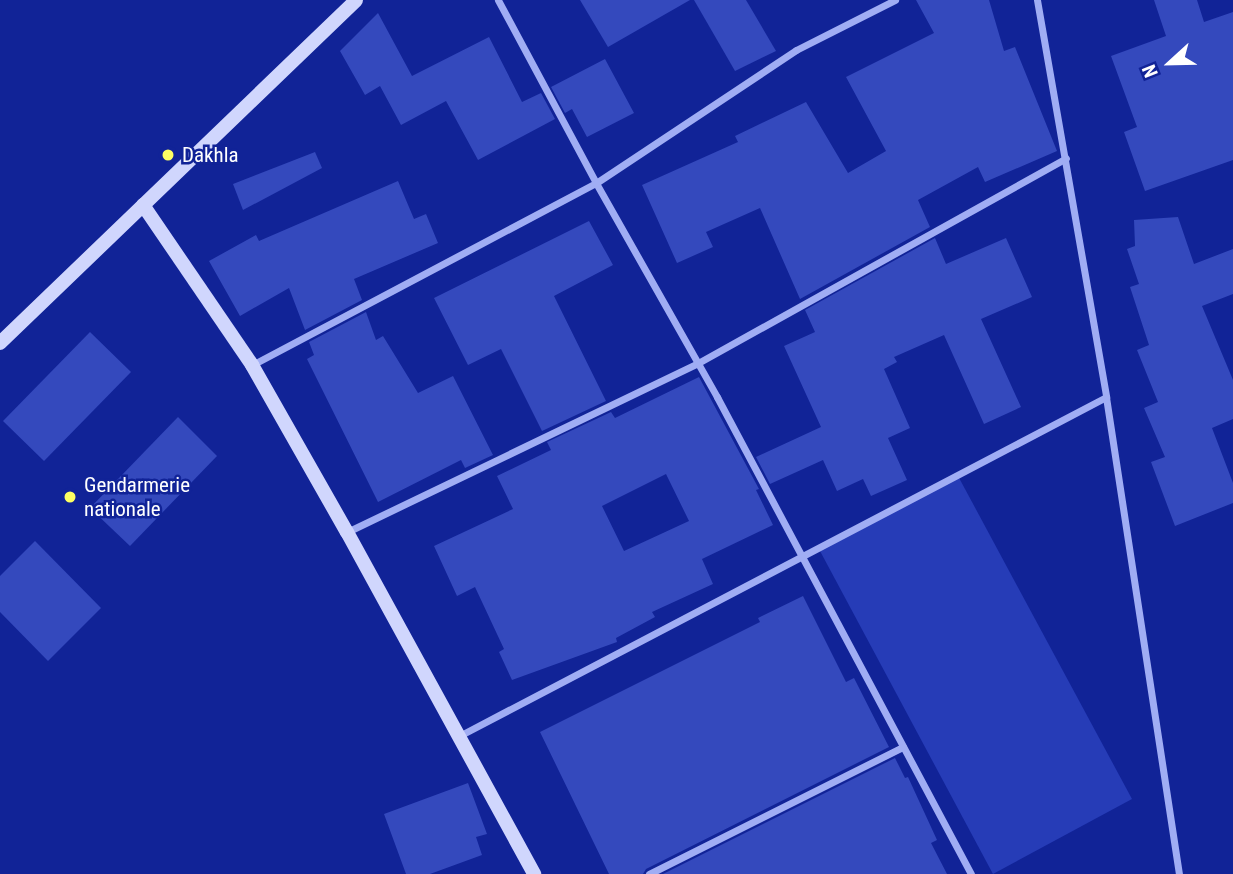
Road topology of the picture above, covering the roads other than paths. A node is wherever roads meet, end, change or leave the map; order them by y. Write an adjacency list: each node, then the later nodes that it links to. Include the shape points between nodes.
1 (356, 0): 7 (street)
2 (498, 0): 6 (street)
3 (895, 0): 6 (street, via 796,50)
4 (1037, 0): 5 (street)
5 (1066, 158): 9 (street); 11 (street)
6 (596, 183): 9 (street); 10 (street)
7 (143, 205): 8 (street); 10 (street)
8 (0, 343)
9 (698, 363): 12 (street); 13 (street)
10 (251, 365): 12 (street)
11 (1106, 397): 13 (street); 19 (street)
12 (347, 532): 14 (street)
13 (800, 557): 14 (street); 15 (street)
14 (458, 736): 16 (street)
15 (903, 747): 17 (street); 18 (street)
16 (534, 874)
17 (649, 874)
18 (971, 874)
19 (1179, 874)

